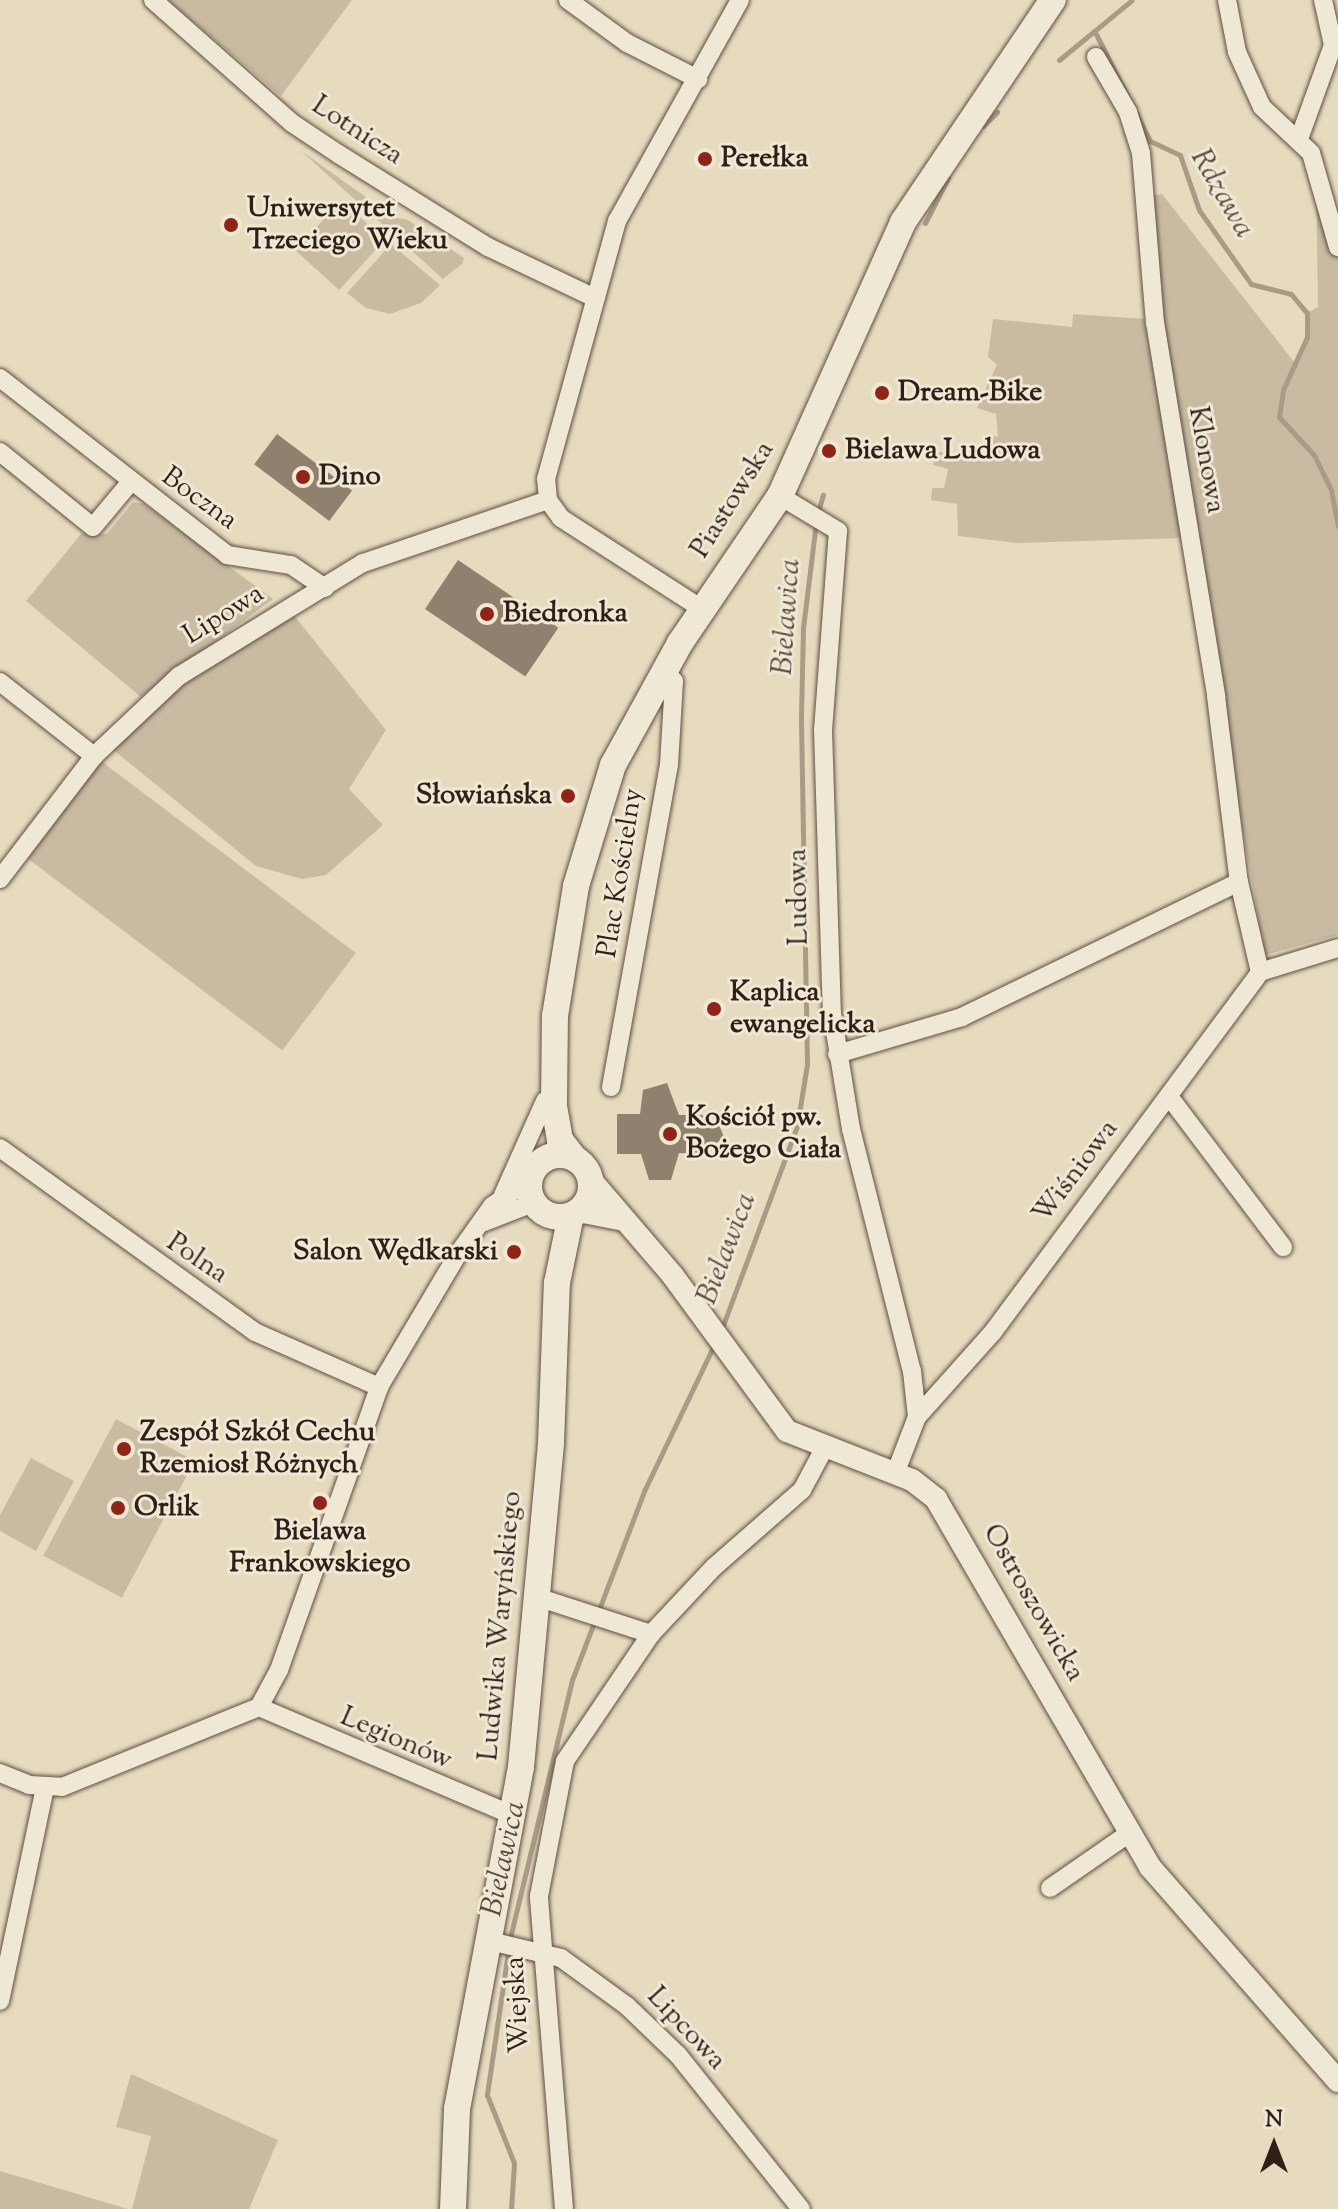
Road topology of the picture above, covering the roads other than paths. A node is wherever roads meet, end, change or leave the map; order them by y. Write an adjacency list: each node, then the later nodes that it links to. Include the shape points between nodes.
1 (153, 0): 11 (street, Lotnicza, via 316,139 488,247)
2 (568, 0): 8 (street, via 627,43)
3 (740, 0): 8 (street)
4 (1053, 0): 15 (main road, Piastowska, via 903,222)
5 (1227, 0): 9 (street, via 1237,52 1262,107)
6 (1323, 0): 9 (street, via 1333,45)
7 (1096, 57): 23 (street, Klonowa, via 1128,112 1141,153 1155,322 1216,696)
8 (698, 79): 11 (street, via 617,221)
9 (1299, 139): 10 (street, via 1311,153)
10 (1338, 247)
11 (595, 298): 16 (street, via 549,466)
12 (0, 378): 14 (street, Boczna)
13 (0, 452): 14 (street, Boczna, via 93,527)
14 (129, 484): 17 (street, Boczna, via 227,555 291,565)
15 (780, 496): 18 (main road, Piastowska); 26 (street, Ludowa, via 838,531 823,730 828,965)
16 (548, 500): 17 (street, Lipowa, via 461,534 397,549); 18 (street, via 561,518)
17 (325, 588): 21 (street, Lipowa, via 179,676)
18 (702, 609): 19 (main road, Piastowska)
19 (663, 670): 27 (main road, Piastowska, via 619,750 585,852 565,944); 28 (street, Plac Kościelny, via 674,681 669,765)
20 (0, 682): 21 (street)
21 (94, 756): 22 (street, Lipowa)
22 (0, 879)
23 (1239, 882): 25 (street, Klonowa); 26 (street, via 962,1017)
24 (1338, 948): 25 (street)
25 (1260, 972): 29 (street, Wiśniowa)
26 (837, 1054): 42 (street, Ludowa)
27 (552, 1064): 30 (main road, Piastowska); 32 (main road, Piastowska, via 558,1129)
28 (611, 1087)
29 (1171, 1099): 39 (street); 42 (street, Wiśniowa, via 1120,1156 993,1332)
30 (545, 1101): 34 (main road, Piastowska); 35 (street, Piastowska)
31 (0, 1148): 41 (street, Polna, via 255,1332)
32 (574, 1158): 33 (main road, Piastowska); 34 (main road)
33 (590, 1179): 36 (main road, Ludwika Waryńskiego, via 589,1197); 37 (street, Ostroszowicka)
34 (536, 1189): 35 (street); 36 (main road); 38 (street); 40 (main road, Ludwika Waryńskiego)
35 (503, 1195): 38 (street)
36 (574, 1213): 37 (street); 40 (main road, Ludwika Waryńskiego)
37 (624, 1220): 43 (street, Ostroszowicka, via 702,1315 775,1420)
38 (478, 1226): 41 (street)
39 (1283, 1247)
40 (557, 1283): 45 (main road, Ludwika Waryńskiego)
41 (379, 1387): 47 (street, via 279,1670)
42 (917, 1417): 44 (street, Wiśniowa)
43 (825, 1447): 44 (street, Ostroszowicka); 46 (street, Wiejska, via 802,1490 714,1567)
44 (895, 1474): 51 (street, Ostroszowicka, via 924,1487 957,1530)
45 (537, 1597): 46 (street); 50 (main road, Ludwika Waryńskiego)
46 (651, 1634): 54 (street, Wiejska, via 565,1761 539,1896)
47 (259, 1707): 49 (street, via 83,1779); 50 (street, Legionów)
48 (0, 1773): 49 (street)
49 (45, 1788): 55 (street)
50 (515, 1816): 53 (main road, Ludwika Waryńskiego)
51 (1128, 1834): 52 (street); 56 (street, Ostroszowicka, via 1167,1891)
52 (1050, 1888)
53 (505, 1944): 54 (street, Lipcowa); 57 (main road, Ludwika Waryńskiego, via 456,2116)
54 (543, 1952): 58 (street, Wiejska); 59 (street, Lipcowa, via 574,1965 659,2034)
55 (0, 2001)
56 (1338, 2081)
57 (453, 2209)
58 (564, 2209)
59 (801, 2209)

